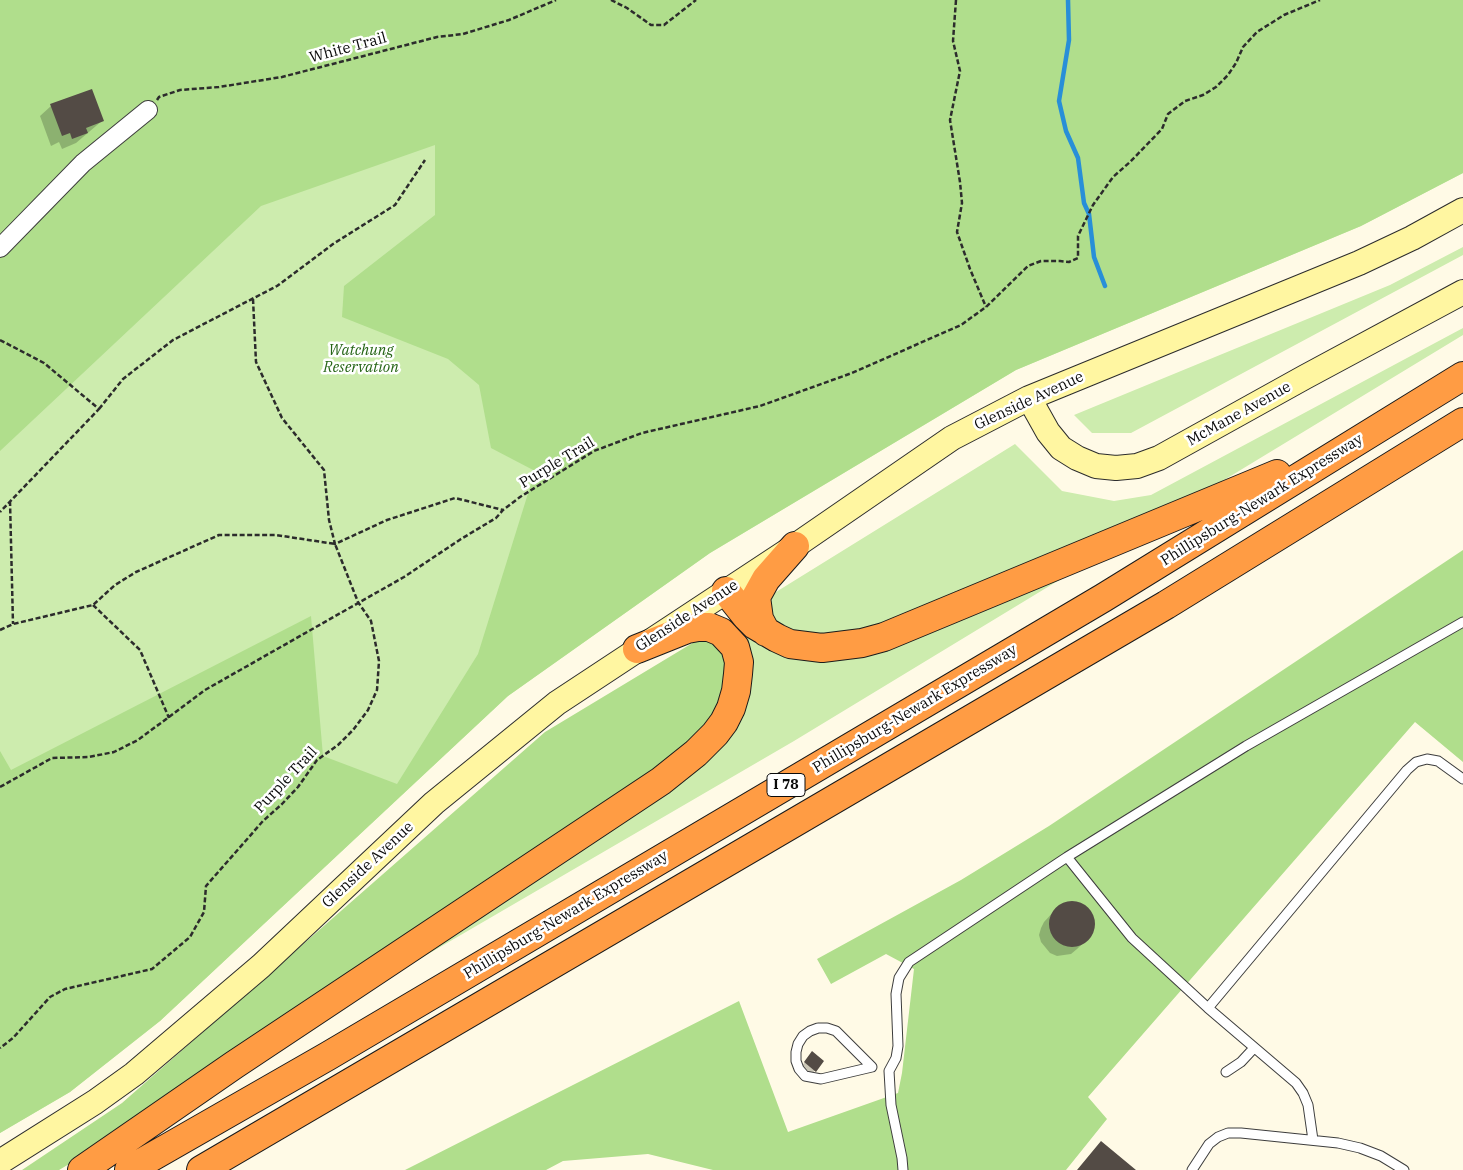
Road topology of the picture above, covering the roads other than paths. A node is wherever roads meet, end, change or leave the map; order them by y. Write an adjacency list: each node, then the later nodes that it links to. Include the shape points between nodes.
1 (148, 110): 3 (street, via 83,162)
2 (1463, 210): 7 (main road, Glenside Avenue, via 1359,263)
3 (0, 248)
4 (1463, 292): 7 (main road, McMane Avenue, via 1159,458 1138,466 1096,466 1077,458 1061,448 1048,432)
5 (1463, 376): 6 (highway, Phillipsburg-Newark Expressway / I 78)
6 (1438, 391): 12 (highway, via 1270,478 884,637 822,648 790,644); 25 (highway, Phillipsburg-Newark Expressway / I 78, via 1095,603)
7 (1029, 398): 9 (main road, Glenside Avenue, via 952,438)
8 (1463, 422): 26 (highway, I 78, via 1157,610)
9 (795, 546): 10 (main road, Glenside Avenue); 12 (highway, via 766,579 756,597 759,619)
10 (719, 595): 12 (highway); 13 (highway); 14 (main road, Glenside Avenue)
11 (1463, 622): 16 (lane, via 1246,746)
12 (766, 632)
13 (735, 647): 14 (highway, via 721,632 698,627); 24 (highway, via 739,662 731,708 715,734 689,759 661,781)
14 (637, 649): 23 (main road, Glenside Avenue, via 557,703 434,803 261,966 134,1074)
15 (1463, 780): 17 (lane, via 1438,761 1416,762)
16 (1067, 857): 17 (lane, via 1132,938); 20 (lane, via 909,962 899,978 896,994 898,1046)
17 (1208, 1008): 18 (lane)
18 (1254, 1048): 21 (lane); 22 (lane, via 1304,1093)
19 (872, 1067): 19 (lane, via 843,1037 827,1028 810,1031 798,1044 796,1061 805,1076 829,1078); 20 (lane)
20 (889, 1071): 27 (lane, via 891,1105)
21 (1226, 1072)
22 (1312, 1140): 28 (lane, via 1228,1133 1209,1144); 29 (lane, via 1360,1148)
23 (0, 1162)
24 (82, 1170)
25 (129, 1170)
26 (201, 1170)
27 (903, 1170)
28 (1192, 1170)
29 (1403, 1170)

